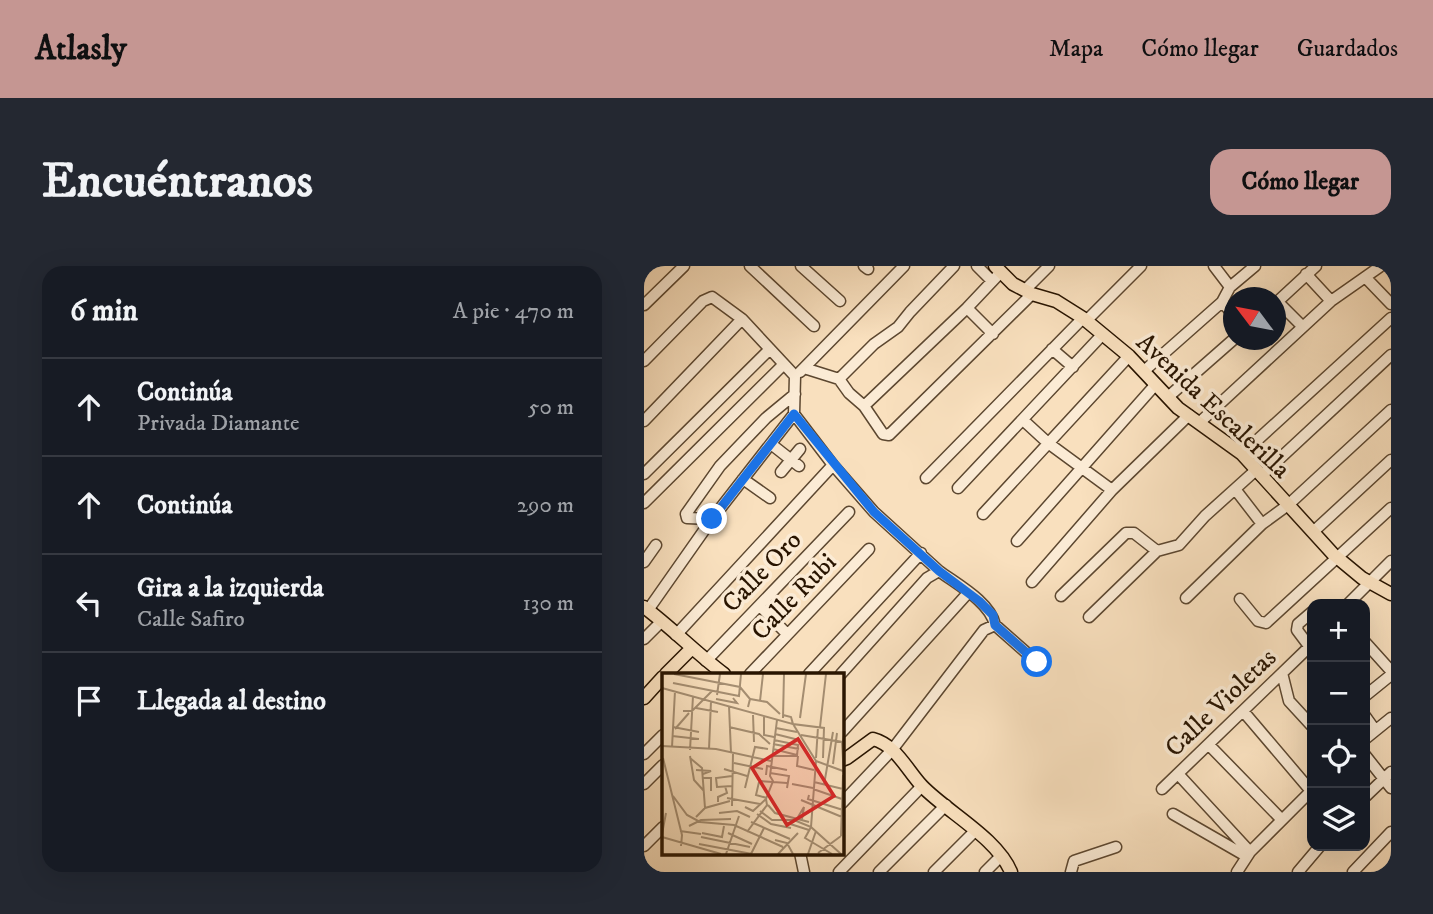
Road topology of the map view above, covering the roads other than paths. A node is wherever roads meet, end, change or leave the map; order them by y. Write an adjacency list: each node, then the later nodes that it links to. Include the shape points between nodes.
1 (684, 266): 23 (street)
2 (750, 266): 29 (street)
3 (801, 266): 19 (street)
4 (904, 266): 41 (street)
5 (954, 266): 44 (street, via 898,327)
6 (977, 266): 13 (street)
7 (1049, 266): 17 (street)
8 (1141, 266): 28 (street)
9 (1214, 266): 16 (street)
10 (1255, 266): 16 (street)
11 (1316, 266): 14 (street)
12 (1381, 266): 15 (street)
13 (996, 273): 17 (main road, Avenida Escalerilla); 24 (street)
14 (1307, 274): 18 (street); 20 (street)
15 (1366, 278): 20 (street); 22 (street)
16 (1230, 287)
17 (1029, 292): 28 (main road, Avenida Escalerilla, via 1056,301); 31 (street)
18 (1286, 293)
19 (840, 301)
20 (1331, 301): 30 (street)
21 (1222, 302): 42 (street)
22 (1391, 304)
23 (644, 305)
24 (967, 308): 31 (street); 50 (street)
25 (1286, 311): 30 (street)
26 (1391, 318): 61 (street)
27 (743, 319): 34 (street); 38 (street, via 712,297); 56 (street)
28 (1084, 319): 32 (main road, Avenida Escalerilla); 35 (street)
29 (814, 326)
30 (1303, 327): 54 (street)
31 (993, 334): 50 (street, via 891,434 883,434)
32 (1102, 335): 37 (main road, Avenida Escalerilla); 40 (street)
33 (1223, 348): 48 (street)
34 (771, 349): 39 (street); 46 (street)
35 (1052, 349): 40 (street); 69 (street)
36 (1391, 355): 67 (street)
37 (1129, 356): 42 (main road, Avenida Escalerilla); 58 (street)
38 (644, 362)
39 (784, 364): 43 (street); 49 (street)
40 (1073, 367): 55 (street)
41 (804, 368): 43 (street); 44 (street)
42 (1144, 371): 45 (main road, Avenida Escalerilla)
43 (795, 376): 47 (street)
44 (839, 379): 50 (street)
45 (1156, 383): 48 (main road, Avenida Escalerilla); 65 (street)
46 (726, 394): 49 (street); 68 (street)
47 (794, 394): 52 (street); 53 (street)
48 (1168, 397): 54 (main road, Avenida Escalerilla)
49 (742, 404): 75 (street)
50 (864, 406)
51 (1391, 410): 76 (street)
52 (794, 414): 57 (street); 64 (street)
53 (766, 418): 57 (street); 80 (street, via 720,466 686,514 691,519)
54 (1194, 419): 61 (main road, Avenida Escalerilla); 73 (street)
55 (1023, 420): 58 (street); 71 (street)
56 (644, 421)
57 (781, 429): 59 (street)
58 (1048, 443): 65 (street); 79 (street)
59 (771, 444): 63 (street); 70 (street)
60 (800, 449): 63 (street)
61 (1242, 454): 67 (main road, Avenida Escalerilla)
62 (1390, 461): 82 (street)
63 (795, 463): 66 (street)
64 (833, 465): 87 (street, via 874,512); 109 (street)
65 (1080, 467): 73 (street); 83 (street)
66 (781, 472)
67 (1258, 473): 72 (street); 76 (main road, Avenida Escalerilla)
68 (644, 474)
69 (926, 478)
70 (743, 479): 74 (street); 80 (street)
71 (958, 488)
72 (1236, 489): 81 (street); 86 (street, via 1179,545)
73 (1112, 490): 92 (street)
74 (770, 498)
75 (644, 503)
76 (1288, 505): 81 (street); 82 (main road, Avenida Escalerilla)
77 (1391, 508): 88 (street)
78 (849, 512): 101 (street, Calle Oro)
79 (983, 514)
80 (712, 519): 102 (street)
81 (1262, 524): 97 (street)
82 (1313, 532): 88 (main road, Avenida Escalerilla)
83 (1017, 541)
84 (656, 545): 90 (street)
85 (869, 549): 108 (street, Calle Rubi)
86 (1157, 551): 96 (street, via 1134,533 1126,533); 105 (street)
87 (921, 553): 91 (street); 100 (street)
88 (1338, 558): 93 (main road, Avenida Escalerilla); 98 (street, via 1266,623 1258,621)
89 (1391, 561): 93 (street)
90 (644, 562)
91 (939, 571): 94 (street); 104 (street)
92 (1031, 582)
93 (1369, 582): 95 (main road, Avenida Escalerilla); 99 (street)
94 (968, 593): 107 (street, via 993,615); 131 (street)
95 (1391, 594)
96 (1062, 596)
97 (1186, 598)
98 (1240, 599)
99 (1353, 599)
100 (875, 603): 104 (street); 120 (street)
101 (760, 606): 108 (street); 115 (street, Calle Oro)
102 (646, 609): 106 (main road)
103 (1307, 616): 111 (street, via 1297,630)
104 (892, 617): 121 (street)
105 (1089, 617)
106 (662, 621): 109 (main road); 110 (street)
107 (995, 625): 116 (street); 136 (street, via 984,630)
108 (787, 634): 119 (street, Calle Rubi)
109 (676, 635): 112 (main road)
110 (644, 639)
111 (1307, 644)
112 (691, 649): 115 (main road); 117 (main road)
113 (1307, 652): 122 (street, Calle Violetas)
114 (1370, 655): 123 (street)
115 (706, 661): 118 (main road)
116 (1037, 662)
117 (668, 673)
118 (723, 673)
119 (751, 673)
120 (810, 673)
121 (842, 673)
122 (1282, 673): 127 (street, Calle Violetas); 130 (street, via 1290,701)
123 (1391, 673): 125 (street)
124 (662, 679): 126 (main road)
125 (1370, 692)
126 (644, 698)
127 (1243, 711): 135 (street, Calle Violetas); 145 (street)
128 (1391, 718): 132 (street)
129 (1370, 723): 132 (street)
130 (1311, 725)
131 (844, 730)
132 (1375, 730): 133 (street)
133 (1370, 734)
134 (662, 736): 137 (street)
135 (1209, 744): 141 (street, Calle Violetas); 153 (street)
136 (892, 750): 138 (main road, via 873,739); 144 (main road); 150 (street)
137 (644, 755): 140 (street)
138 (844, 759)
139 (1370, 759): 142 (street)
140 (662, 767): 143 (street)
141 (1178, 774): 147 (street, Calle Violetas); 160 (street)
142 (1387, 774): 146 (street); 148 (street)
143 (644, 784)
144 (922, 786): 151 (main road); 162 (street)
145 (1310, 788)
146 (1391, 788)
147 (1162, 789)
148 (1370, 792)
149 (1307, 795): 153 (street)
150 (844, 801)
151 (946, 805): 155 (main road); 163 (street)
152 (1173, 814): 160 (street)
153 (1282, 820): 160 (street)
154 (662, 828): 157 (street)
155 (975, 831): 161 (main road); 164 (street)
156 (1391, 832): 170 (street)
157 (644, 846)
158 (1116, 847): 167 (street, via 1074,861)
159 (1316, 851): 169 (street)
160 (1248, 854): 168 (street)
161 (1001, 856): 165 (street); 166 (main road)
162 (839, 872)
163 (879, 872)
164 (934, 872)
165 (985, 872)
166 (1011, 872)
167 (1071, 872)
168 (1237, 872)
169 (1298, 872)
170 (1353, 872)

